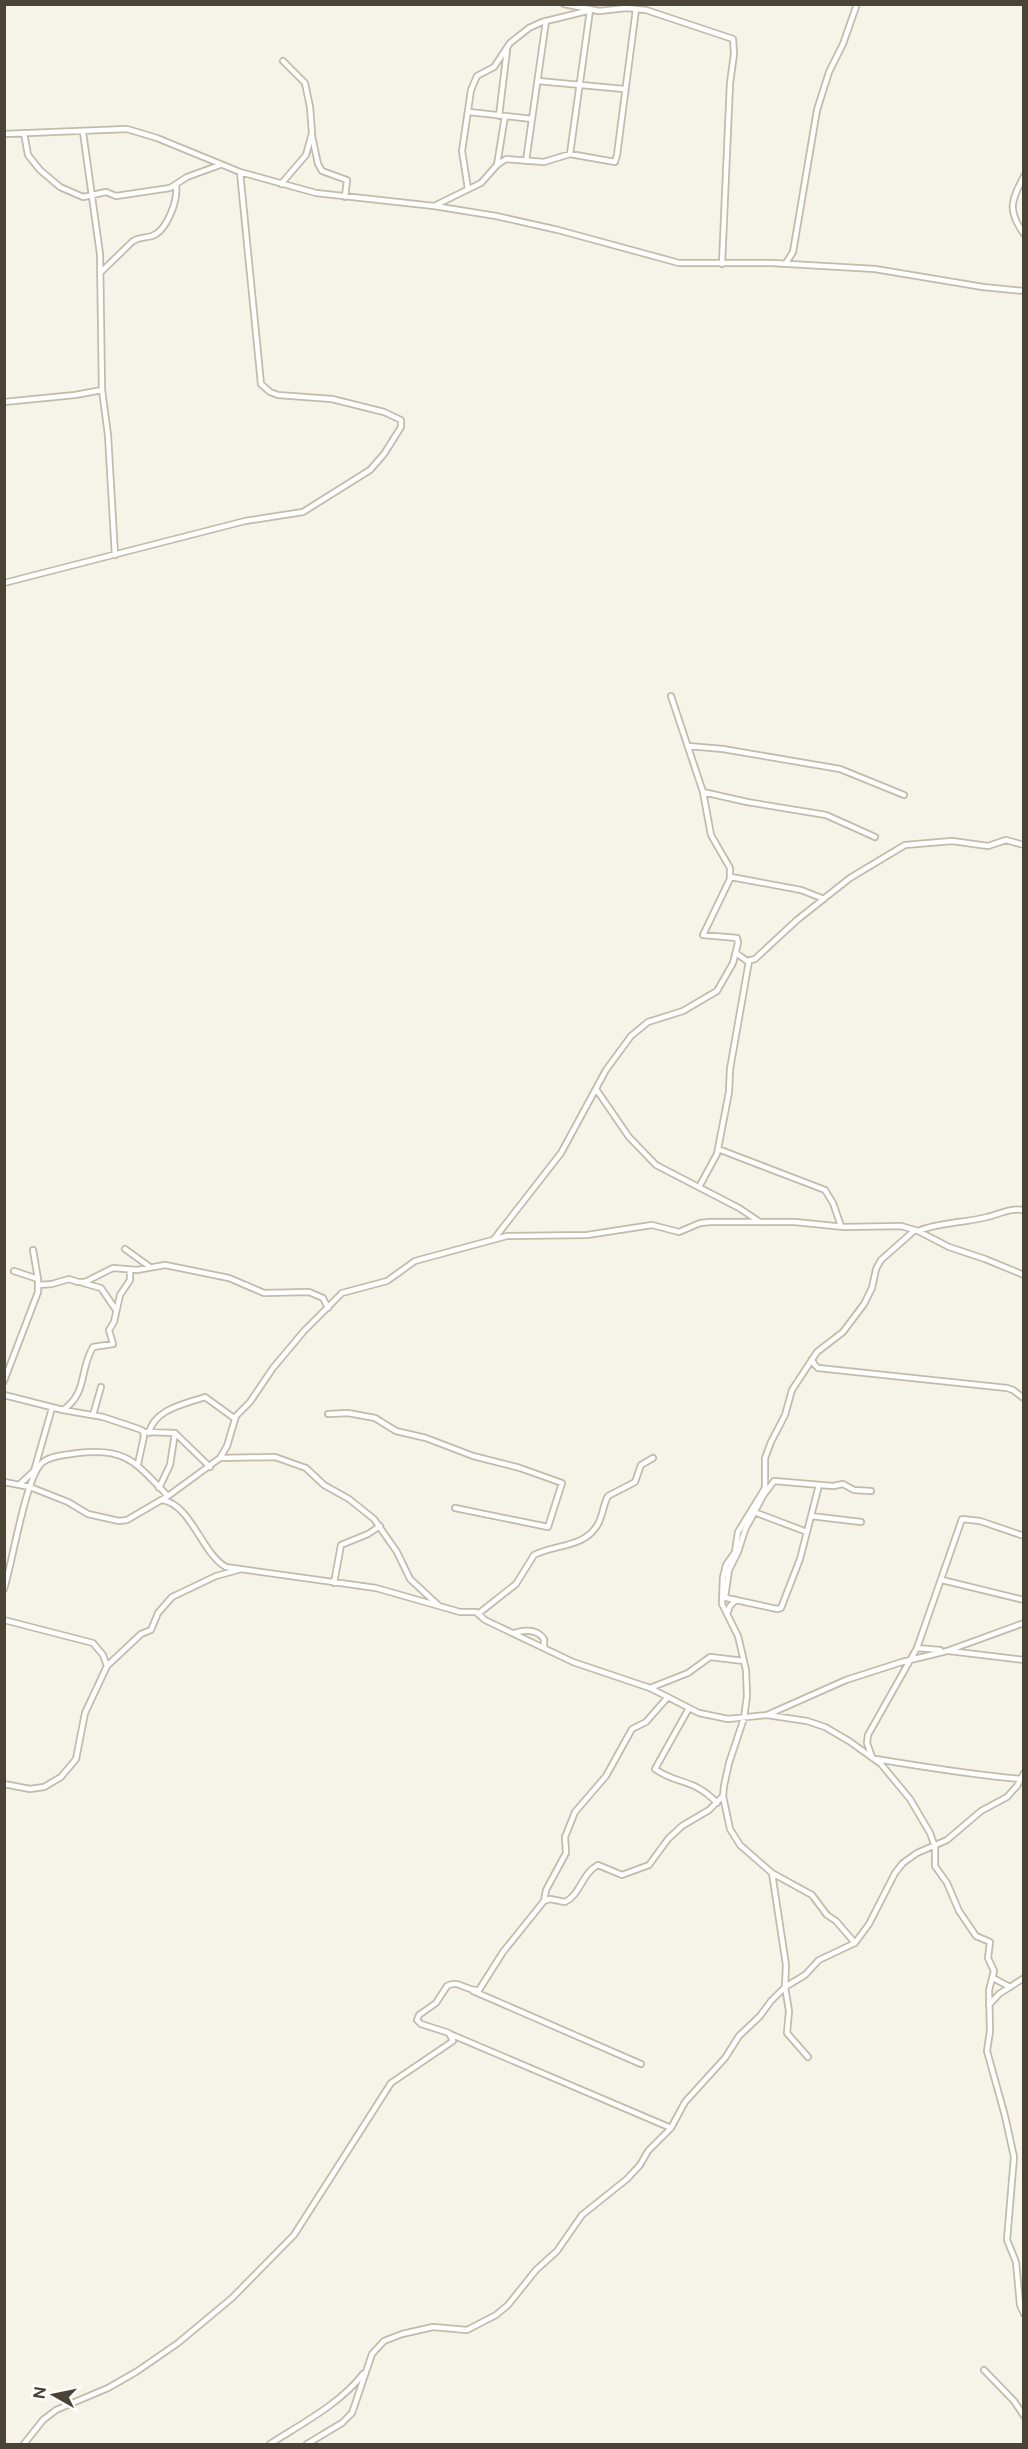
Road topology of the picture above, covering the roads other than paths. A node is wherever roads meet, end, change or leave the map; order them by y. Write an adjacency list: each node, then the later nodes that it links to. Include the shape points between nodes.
1 (564, 4): 4 (street)
2 (857, 4): 31 (street, via 816,116)
3 (636, 9): 4 (street); 10 (street); 33 (street, via 726,35 733,41)
4 (590, 10): 5 (street); 9 (street)
5 (546, 21): 6 (street, via 518,36); 8 (street)
6 (507, 48): 11 (street, via 498,63 474,81); 12 (street)
7 (283, 61): 16 (street, via 304,83)
8 (538, 81): 9 (street); 13 (street)
9 (580, 84): 10 (street); 18 (street)
10 (624, 89): 18 (street, via 616,160 609,163)
11 (469, 112): 12 (street); 26 (street, via 462,160)
12 (502, 116): 13 (street); 21 (street)
13 (532, 119): 19 (street)
14 (83, 132): 15 (street); 20 (street, via 127,129); 27 (street)
15 (24, 133): 17 (street); 27 (street, via 28,155 45,176 74,194)
16 (312, 133): 24 (street, via 306,155); 28 (street, via 322,171 347,180)
17 (4, 134)
18 (570, 154): 19 (street, via 544,162)
19 (526, 160): 21 (street, via 506,159)
20 (220, 165): 22 (street); 25 (street, via 187,177)
21 (497, 165): 26 (street, via 481,183)
22 (240, 172): 24 (street); 39 (street, via 261,384 279,395 332,399 384,412 401,420 401,427 370,470 303,512 245,521)
23 (1023, 176): 30 (street, via 1012,208)
24 (281, 184): 28 (street)
25 (176, 186): 27 (street, via 144,194); 35 (street, via 175,204 160,231 133,241)
26 (468, 189): 29 (street)
27 (90, 195): 35 (street)
28 (345, 197): 29 (street)
29 (434, 206): 33 (street, via 524,222 679,263)
30 (1023, 234)
31 (791, 257): 32 (street); 34 (street)
32 (786, 263): 33 (street); 34 (street)
33 (722, 264)
34 (795, 264): 36 (street, via 902,272)
35 (101, 272): 37 (street)
36 (1023, 291)
37 (102, 390): 38 (street); 39 (street)
38 (4, 402)
39 (115, 555): 40 (street)
40 (4, 583)
41 (671, 696): 42 (street)
42 (688, 746): 43 (street); 44 (street, via 840,769)
43 (703, 792): 45 (street, via 826,814); 47 (street, via 711,835)
44 (904, 795)
45 (875, 837)
46 (1023, 845): 48 (street, via 1005,840 988,846 952,841 905,845 858,872)
47 (731, 877): 48 (street, via 801,890); 49 (street, via 704,935 737,938)
48 (824, 899): 50 (street)
49 (736, 953): 50 (street); 51 (street, via 717,991 683,1011 639,1029)
50 (749, 961): 52 (street)
51 (596, 1089): 53 (street, via 629,1137 656,1165); 58 (street, via 561,1153)
52 (718, 1149): 53 (street); 56 (street, via 825,1190)
53 (699, 1187): 55 (street)
54 (1023, 1210): 57 (street, via 1005,1210 986,1218)
55 (761, 1223): 56 (street); 58 (street, via 700,1223 679,1232 652,1225 587,1235 515,1235)
56 (841, 1226): 57 (street, via 901,1226)
57 (917, 1231): 64 (street); 70 (street, via 879,1264 868,1297 843,1332 820,1348)
58 (494, 1239): 68 (street, via 415,1261 387,1281 342,1293)
59 (125, 1249): 61 (street)
60 (33, 1250): 65 (street)
61 (150, 1268): 62 (street); 68 (street, via 165,1265 207,1273 264,1293 309,1292 323,1298)
62 (130, 1270): 66 (street, via 113,1268); 69 (street, via 130,1280)
63 (14, 1271): 65 (street)
64 (1023, 1275)
65 (38, 1279): 67 (street)
66 (81, 1282): 67 (street, via 69,1279); 69 (street, via 101,1288)
67 (39, 1285): 71 (street)
68 (328, 1308): 79 (street, via 304,1331)
69 (116, 1310): 76 (street, via 109,1333 113,1344 93,1347 82,1389)
70 (812, 1359): 74 (street, via 822,1368 994,1386 1010,1389); 105 (street, via 792,1390 771,1442 765,1464 766,1483 738,1532 735,1552 724,1570)
71 (4, 1381)
72 (101, 1387): 78 (street)
73 (4, 1395): 75 (street)
74 (1022, 1397)
75 (52, 1408): 76 (street); 87 (street, via 34,1471)
76 (63, 1410): 78 (street)
77 (328, 1414): 94 (street, via 371,1417 396,1431 562,1483 548,1527)
78 (93, 1415): 80 (street)
79 (234, 1418): 80 (street, via 205,1397 162,1414); 82 (street)
80 (146, 1432): 81 (street); 84 (street)
81 (175, 1433): 85 (street); 90 (street, via 170,1465)
82 (220, 1458): 85 (street); 98 (street, via 275,1457 306,1468)
83 (653, 1458): 109 (street, via 641,1465 632,1485 608,1496 595,1528 577,1543 534,1555 516,1584)
84 (138, 1465): 89 (street, via 124,1456 105,1452 58,1456 41,1463); 90 (street)
85 (210, 1467): 92 (street)
86 (4, 1482): 87 (street)
87 (20, 1484): 89 (street)
88 (819, 1485): 91 (street, via 843,1484 854,1490); 95 (street, via 774,1481); 96 (street)
89 (30, 1486): 93 (street, via 88,1514 119,1521); 104 (street)
90 (159, 1488): 92 (street)
91 (871, 1491)
92 (168, 1496): 93 (street)
93 (162, 1500): 101 (street, via 185,1517 215,1558 226,1567)
94 (455, 1508)
95 (754, 1512): 99 (street); 105 (street, via 730,1566)
96 (811, 1516): 97 (street); 99 (street)
97 (861, 1522)
98 (380, 1526): 103 (street, via 341,1545); 108 (street, via 410,1579)
99 (807, 1533): 106 (street, via 782,1608)
100 (1023, 1536): 102 (street, via 962,1519)
101 (239, 1569): 103 (street); 120 (street, via 216,1576 168,1601 151,1630 141,1634)
102 (942, 1580): 107 (street); 115 (street)
103 (334, 1583): 108 (street, via 376,1588)
104 (4, 1589)
105 (723, 1597): 106 (street); 110 (street)
106 (736, 1600): 110 (street)
107 (1023, 1600)
108 (440, 1606): 109 (street)
109 (478, 1614): 113 (street)
110 (727, 1614): 119 (street)
111 (4, 1620): 120 (street, via 93,1643)
112 (1023, 1623): 116 (street)
113 (514, 1633): 114 (street); 114 (street, via 539,1634)
114 (544, 1647): 121 (street, via 573,1662)
115 (917, 1648): 116 (street); 117 (street)
116 (947, 1651): 117 (street); 118 (street)
117 (911, 1660): 124 (street, via 827,1687); 126 (street, via 868,1736)
118 (1023, 1660)
119 (744, 1661): 121 (street, via 713,1656 677,1679); 125 (street)
120 (107, 1665): 129 (street, via 85,1713 78,1755 61,1777 37,1789)
121 (650, 1688): 122 (street)
122 (667, 1698): 123 (street); 134 (street, via 646,1722 632,1729 606,1776 575,1812 565,1838 566,1853)
123 (689, 1708): 125 (street, via 719,1718); 131 (street, via 655,1769 700,1787)
124 (767, 1715): 125 (street); 126 (street, via 817,1724)
125 (744, 1718): 130 (street, via 729,1762)
126 (873, 1758): 128 (street, via 963,1774); 132 (street, via 910,1799)
127 (1023, 1773): 128 (street)
128 (1021, 1779): 132 (street, via 1006,1797)
129 (4, 1784)
130 (723, 1796): 131 (street); 133 (street, via 735,1840)
131 (717, 1803): 134 (street, via 682,1826 646,1867 622,1875 598,1865 571,1900)
132 (935, 1847): 135 (street, via 912,1856 895,1873); 136 (street, via 935,1866 959,1911 976,1936 990,1942 988,1958)
133 (772, 1874): 135 (street, via 812,1895); 138 (street, via 786,1965)
134 (544, 1901): 140 (street, via 503,1952 484,1985)
135 (855, 1943): 138 (street, via 819,1960 805,1975)
136 (993, 1978): 139 (street); 141 (street)
137 (1023, 1978): 139 (street)
138 (785, 1987): 143 (street, via 787,2032); 145 (street, via 694,2092)
139 (1010, 1987): 141 (street)
140 (472, 1991): 142 (street, via 450,1983 418,2017 421,2024); 144 (street)
141 (989, 2005): 146 (street, via 987,2051 1014,2157 1008,2245 1016,2262)
142 (450, 2034): 145 (street); 150 (street, via 453,2039 449,2044 391,2083 294,2235 232,2298 136,2372 56,2410)
143 (807, 2057)
144 (641, 2064)
145 (671, 2128): 148 (street, via 627,2179 582,2215 557,2251 508,2305 467,2330 433,2327 393,2336 376,2347)
146 (1023, 2314)
147 (984, 2370): 149 (street)
148 (366, 2371): 151 (street, via 342,2394); 152 (street, via 352,2413)
149 (1023, 2416)
150 (24, 2445)
151 (270, 2445)
152 (307, 2445)

